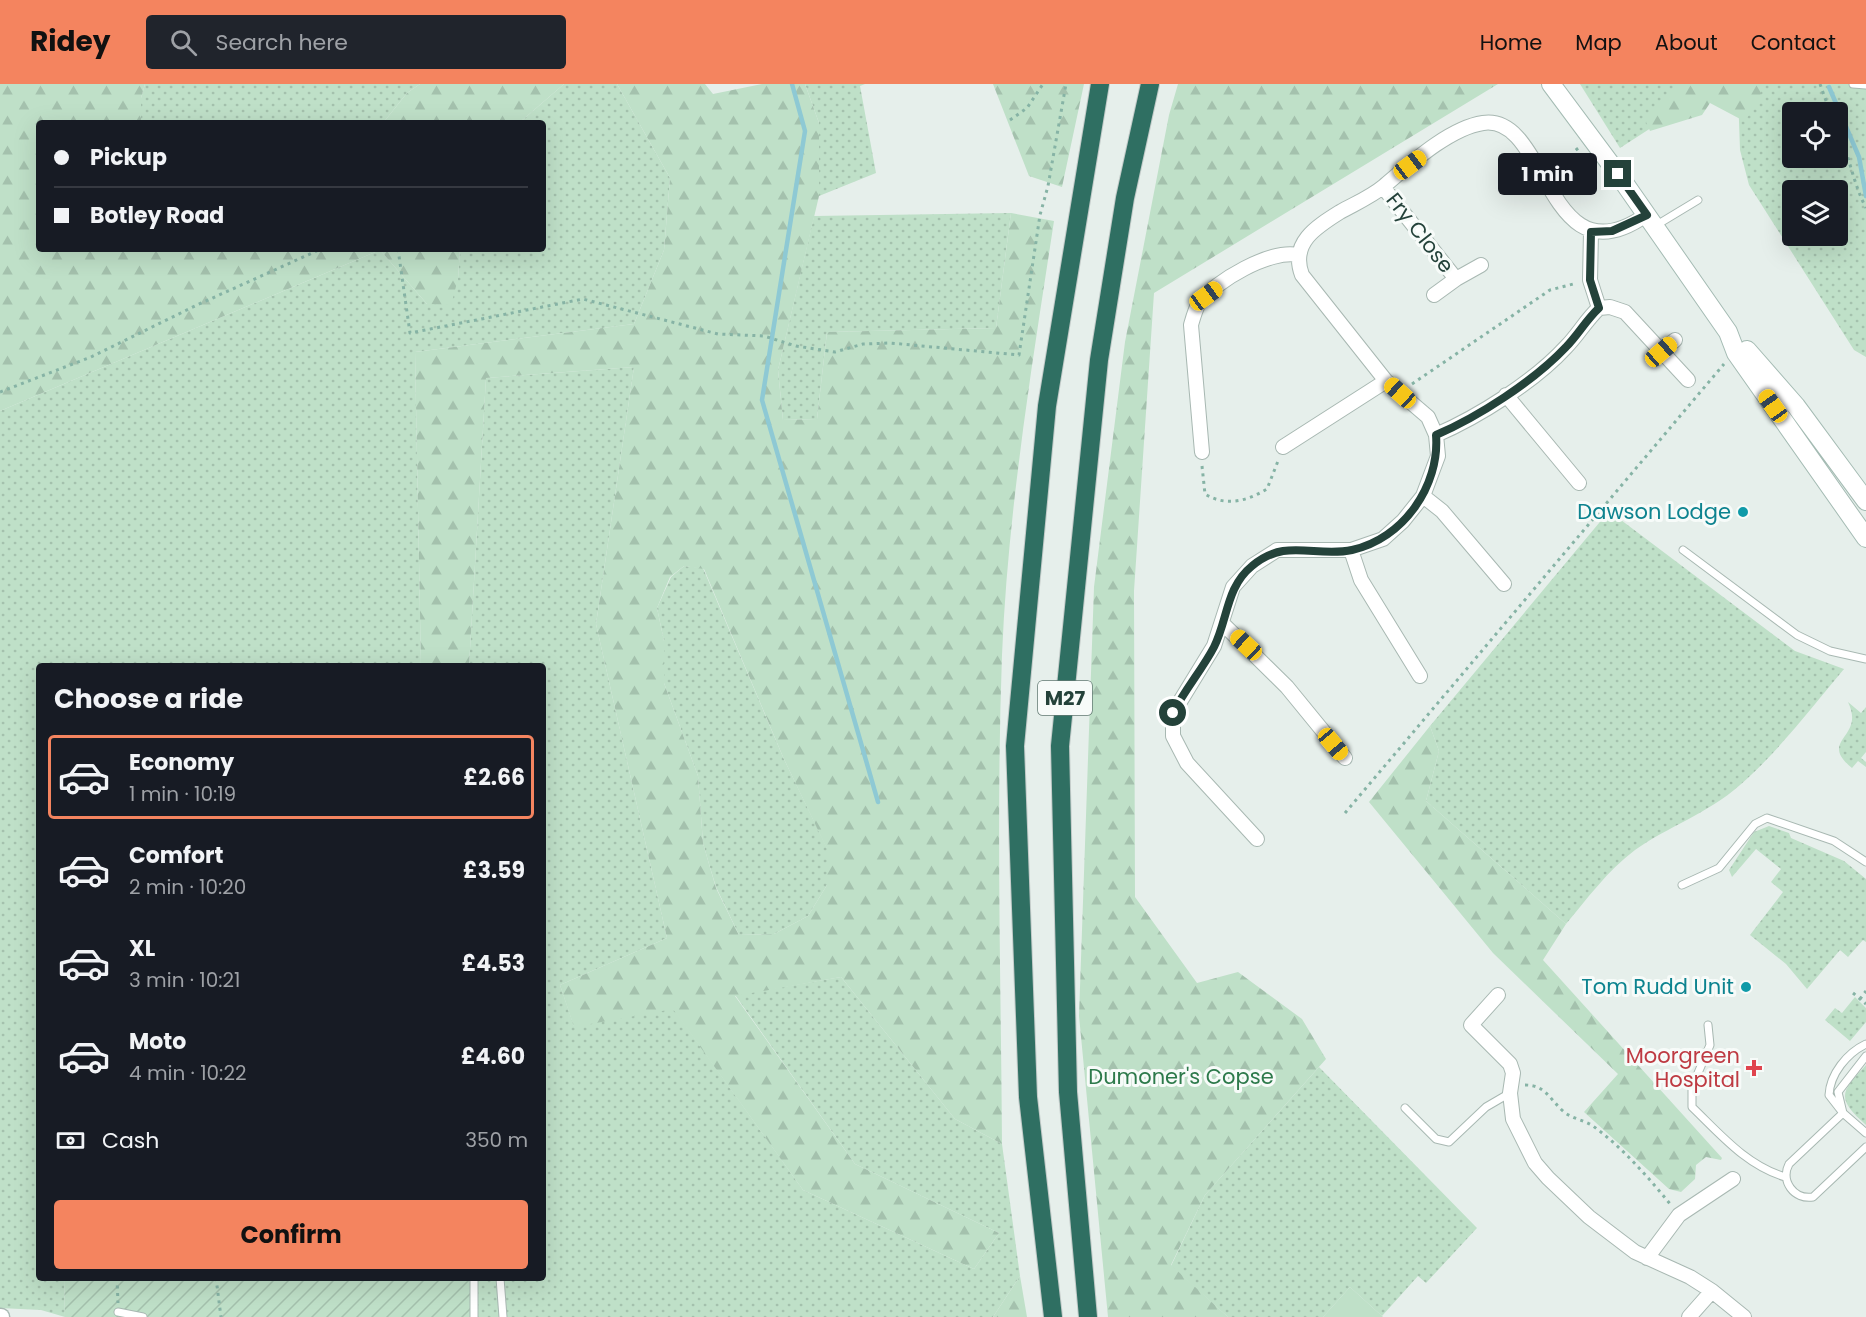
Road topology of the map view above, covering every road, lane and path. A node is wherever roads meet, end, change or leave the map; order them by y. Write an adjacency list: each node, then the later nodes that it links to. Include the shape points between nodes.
1 (1043, 84): 10 (path, via 1027,108)
2 (1066, 84): 18 (path, via 1040,216 1019,355 890,343 863,344 835,352 764,336 718,334 584,299 410,333)
3 (1100, 84): 79 (highway, M27, via 1047,406 1015,746 1028,1097)
4 (1150, 84): 80 (highway, M27, via 1125,198 1099,360 1060,746 1068,1092)
5 (1551, 84): 15 (main road)
6 (1820, 84): 9 (path)
7 (1853, 84): 8 (lane)
8 (1866, 85)
9 (1826, 102)
10 (1010, 120)
11 (1848, 159): 14 (path, via 1855,188)
12 (1383, 187): 16 (street, via 1450,135 1472,125 1497,123 1524,146 1566,211); 19 (street, via 1320,225 1305,239); 21 (street, Fry Close)
13 (1698, 200): 15 (lane)
14 (1866, 208)
15 (1651, 220): 16 (street, via 1612,231); 25 (main road)
16 (1591, 232): 22 (street)
17 (314, 252): 31 (path, via 91,357)
18 (398, 252)
19 (1298, 255): 30 (street, via 1302,275 1311,288); 36 (street, via 1285,253 1266,258 1229,279 1196,309 1191,325)
20 (1481, 265): 21 (street, Fry Close)
21 (1456, 279): 23 (street, Fry Close)
22 (1590, 280): 24 (street); 32 (path, via 1550,290)
23 (1434, 295)
24 (1599, 308): 27 (street, via 1624,312); 33 (street, via 1566,347)
25 (1728, 332): 28 (main road); 39 (main road, via 1796,406)
26 (1675, 340): 27 (street)
27 (1661, 352): 29 (street)
28 (1736, 352): 39 (main road); 48 (path)
29 (1688, 380)
30 (1386, 381): 32 (street); 35 (street)
31 (0, 392)
32 (1400, 393): 34 (street, via 1428,417)
33 (1506, 395): 34 (street); 37 (street)
34 (1436, 435): 38 (street, via 1438,456)
35 (1283, 447): 36 (path, via 1267,489 1253,498 1233,502 1215,500 1206,494)
36 (1202, 452)
37 (1579, 483)
38 (1423, 496): 41 (street, via 1383,539); 43 (street, via 1442,511)
39 (1860, 513): 40 (main road)
40 (1866, 538)
41 (1351, 550): 44 (street, via 1277,550 1252,566 1233,587); 46 (street, via 1361,580)
42 (1683, 550): 45 (lane, via 1797,635 1830,651)
43 (1504, 584)
44 (1222, 623): 47 (street, via 1287,687); 49 (street, via 1214,646 1173,713 1173,736 1186,763)
45 (1866, 659)
46 (1420, 676)
47 (1345, 758)
48 (1345, 813)
49 (1257, 839)
50 (1866, 862): 51 (lane, via 1834,841 1767,818 1755,824 1719,868)
51 (1682, 885)
52 (1866, 991): 55 (path)
53 (1853, 993): 55 (path)
54 (1498, 995): 60 (street, via 1471,1025 1510,1064)
55 (1860, 999): 56 (path)
56 (1866, 1004)
57 (1708, 1025): 65 (lane, via 1710,1045 1692,1087 1692,1107 1744,1158)
58 (1866, 1044): 62 (lane, via 1856,1048 1833,1075 1829,1095)
59 (1866, 1056): 62 (lane, via 1838,1092)
60 (1510, 1093): 61 (lane, via 1486,1107 1449,1142 1436,1139); 67 (path, via 1525,1085 1545,1090 1566,1114 1588,1123 1629,1158); 68 (street, via 1513,1119 1535,1163 1589,1216)
61 (1405, 1108)
62 (1843, 1113): 63 (lane); 65 (lane, via 1789,1164)
63 (1866, 1134)
64 (1866, 1147): 65 (lane, via 1813,1197 1800,1196)
65 (1785, 1177)
66 (1733, 1179): 67 (street)
67 (1679, 1215): 68 (street)
68 (1647, 1258): 73 (street)
69 (117, 1281): 74 (path)
70 (216, 1281): 76 (path)
71 (474, 1281): 77 (lane)
72 (500, 1281): 78 (lane)
73 (1712, 1291): 81 (street); 82 (street)
74 (118, 1312): 75 (lane)
75 (143, 1317)
76 (221, 1317)
77 (474, 1317)
78 (503, 1317)
79 (1053, 1317)
80 (1088, 1317)
81 (1689, 1317)
82 (1744, 1317)

